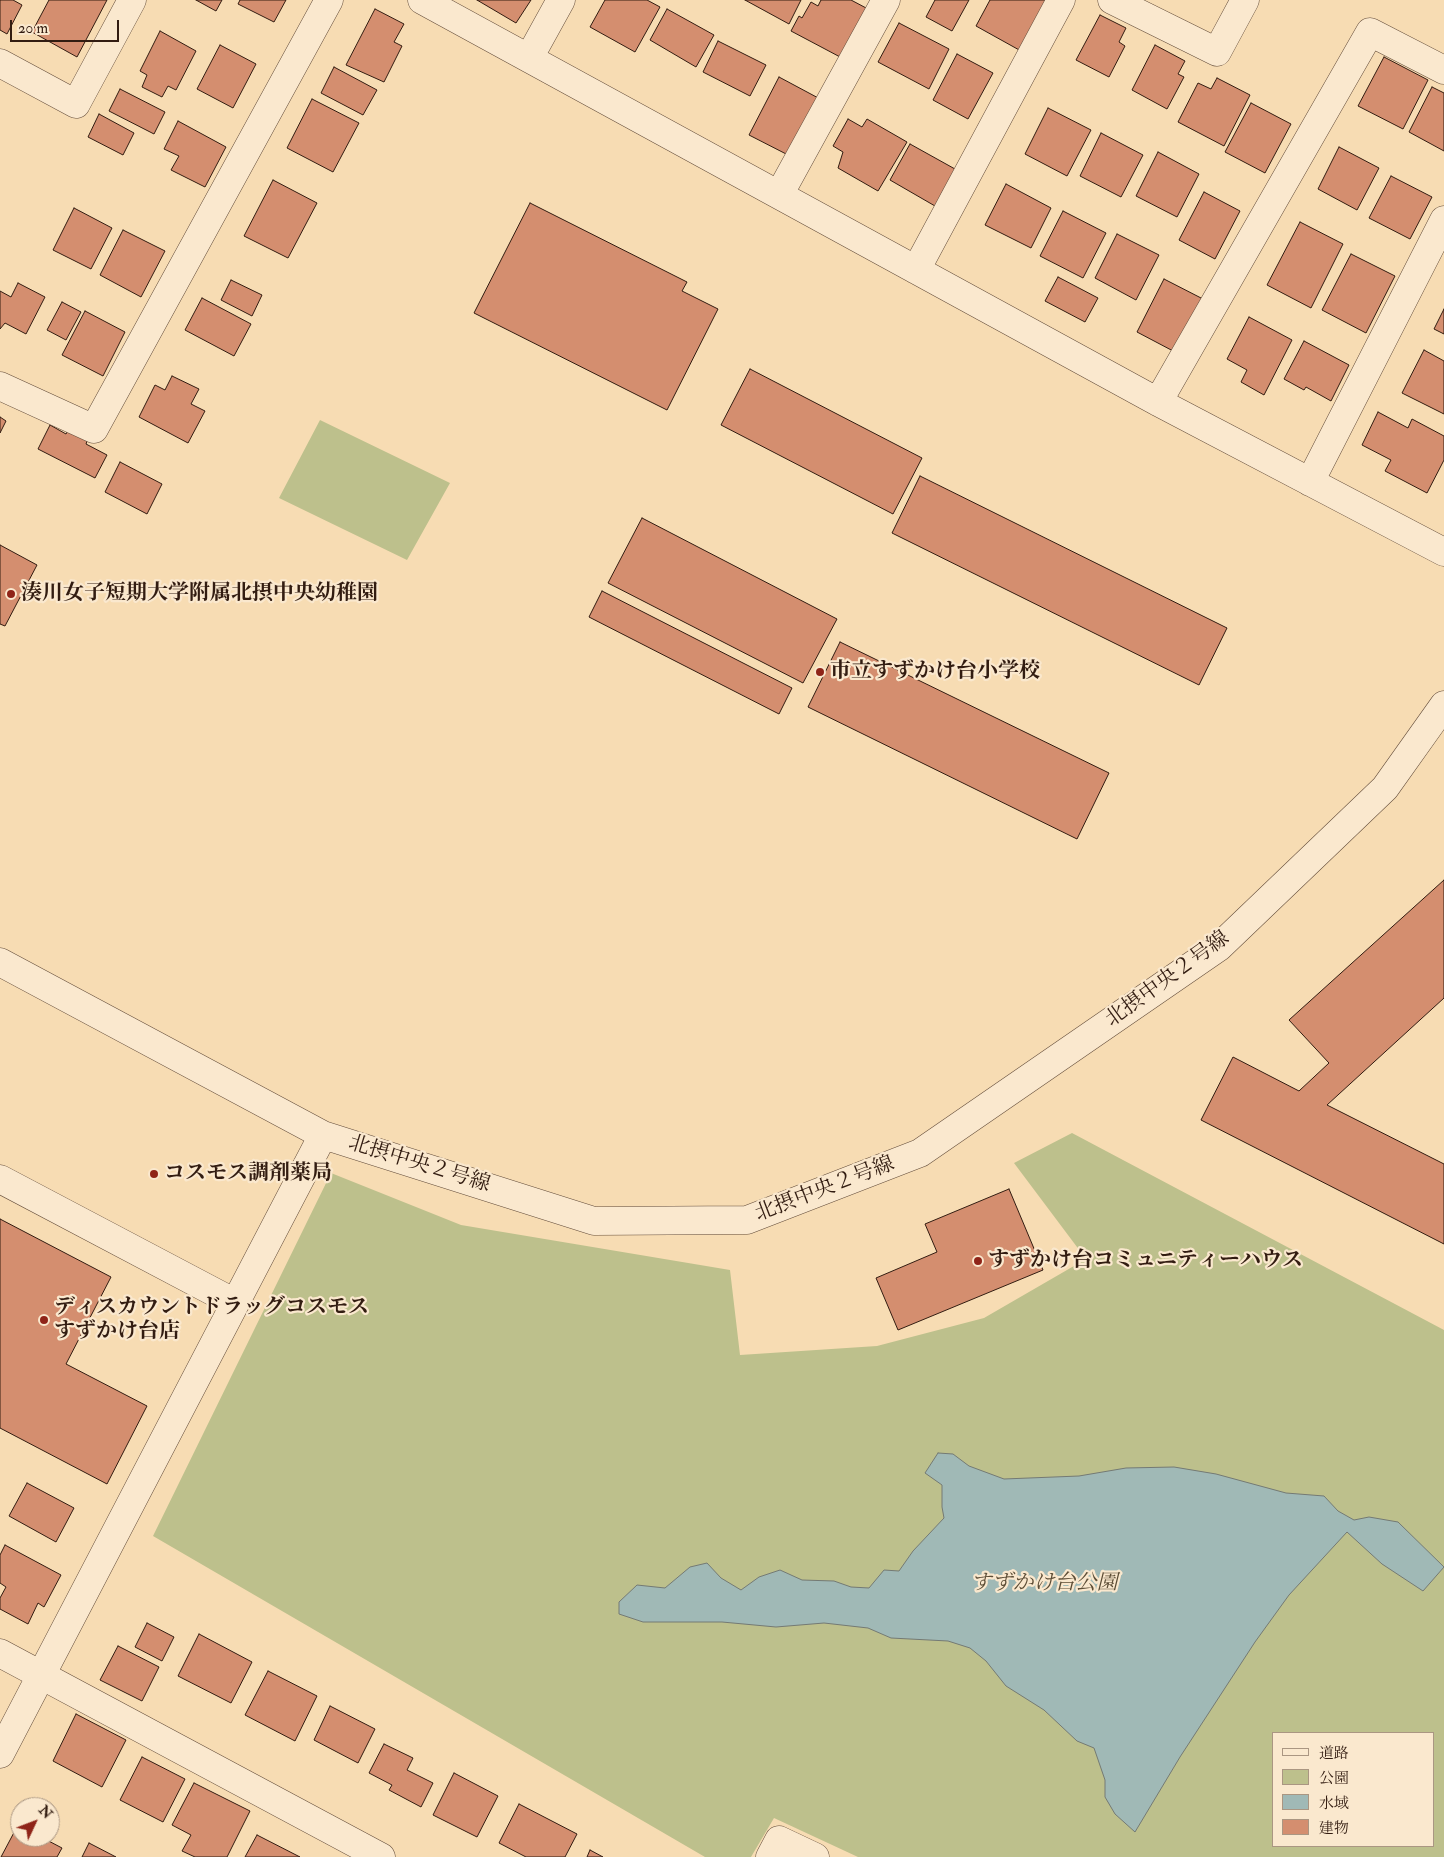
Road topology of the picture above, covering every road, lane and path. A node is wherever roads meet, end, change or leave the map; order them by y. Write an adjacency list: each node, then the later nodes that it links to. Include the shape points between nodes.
1 (132, 0): 10 (street, via 76,104)
2 (329, 0): 15 (street, via 94,430)
3 (422, 0): 9 (street)
4 (561, 0): 9 (street)
5 (886, 0): 12 (street)
6 (1061, 0): 14 (street)
7 (1112, 0): 8 (street, via 1217,52)
8 (1246, 0)
9 (529, 58): 12 (street)
10 (0, 63)
11 (1444, 70): 16 (street, via 1370,32)
12 (779, 195): 14 (street)
13 (1444, 220): 17 (street)
14 (916, 270): 16 (street)
15 (0, 386)
16 (1158, 402): 17 (street)
17 (1310, 482): 18 (street)
18 (1444, 552)
19 (1444, 705): 21 (street, 北摂中央２号線, via 1385,788 1219,947 920,1153 774,1210 747,1220 594,1220)
20 (0, 962): 21 (street, 北摂中央２号線)
21 (323, 1135): 23 (street)
22 (0, 1179): 23 (street)
23 (235, 1303): 25 (street)
24 (0, 1654): 25 (street)
25 (43, 1675): 26 (street); 27 (street)
26 (0, 1754)
27 (381, 1857)
28 (770, 1857): 29 (street, via 779,1840)
29 (815, 1857)

